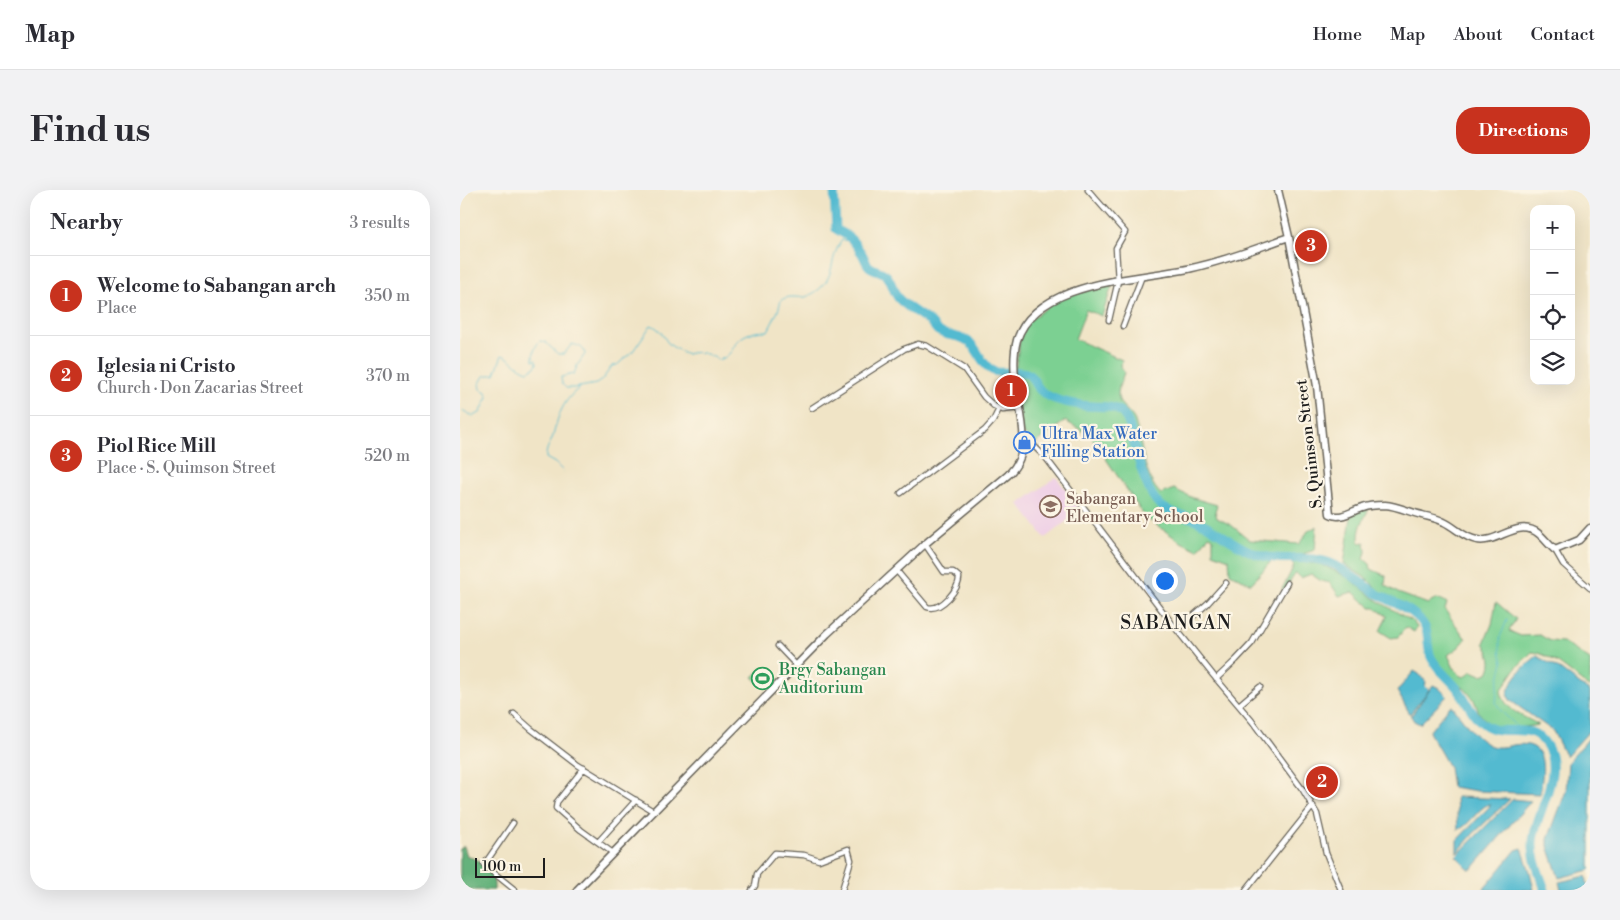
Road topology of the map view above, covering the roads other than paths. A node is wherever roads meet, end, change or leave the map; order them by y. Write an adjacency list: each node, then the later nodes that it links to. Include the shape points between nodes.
1 (1088, 190): 5 (street, via 1125,232 1116,248)
2 (1278, 190): 3 (street, S. Quimson Street)
3 (1289, 237): 4 (street, via 1193,268); 15 (street, S. Quimson Street, via 1317,386 1330,514 1339,516 1364,507 1392,506 1440,520 1476,540 1497,537 1510,530 1531,530)
4 (1142, 276): 5 (street); 7 (street)
5 (1118, 280): 6 (street); 9 (street, via 1064,296 1038,310 1024,325 1015,349)
6 (1109, 320)
7 (1124, 326)
8 (812, 408): 10 (street, via 904,349 918,344 931,348 964,369 984,397)
9 (1020, 408): 10 (street); 11 (street)
10 (999, 409): 12 (street, via 985,430)
11 (1023, 435): 14 (street, via 1022,455 1012,472); 20 (street, via 1046,458)
12 (902, 493)
13 (1590, 528): 15 (street, via 1582,538)
14 (925, 544): 16 (street); 16 (street, via 944,572 953,572 959,577 954,593 931,609)
15 (1554, 550): 19 (street, via 1563,564)
16 (896, 570): 22 (street)
17 (1226, 583): 20 (street)
18 (1287, 583): 23 (street, via 1252,643)
19 (1590, 588)
20 (1177, 630): 23 (street)
21 (778, 646): 22 (street)
22 (796, 665): 30 (street)
23 (1216, 679): 25 (street)
24 (1260, 687): 25 (street)
25 (1239, 705): 29 (street)
26 (514, 714): 27 (street)
27 (584, 768): 28 (street); 32 (street, via 556,808)
28 (636, 800): 30 (street); 32 (street)
29 (1313, 806): 38 (street); 39 (street, via 1326,853)
30 (654, 811): 33 (street)
31 (514, 823): 34 (street, via 484,865)
32 (598, 842): 33 (street)
33 (613, 853): 35 (street)
34 (515, 890)
35 (577, 890)
36 (752, 890): 37 (street, via 757,874 774,853 792,853 818,860 848,848 851,860)
37 (842, 890)
38 (1246, 890)
39 (1341, 890)

